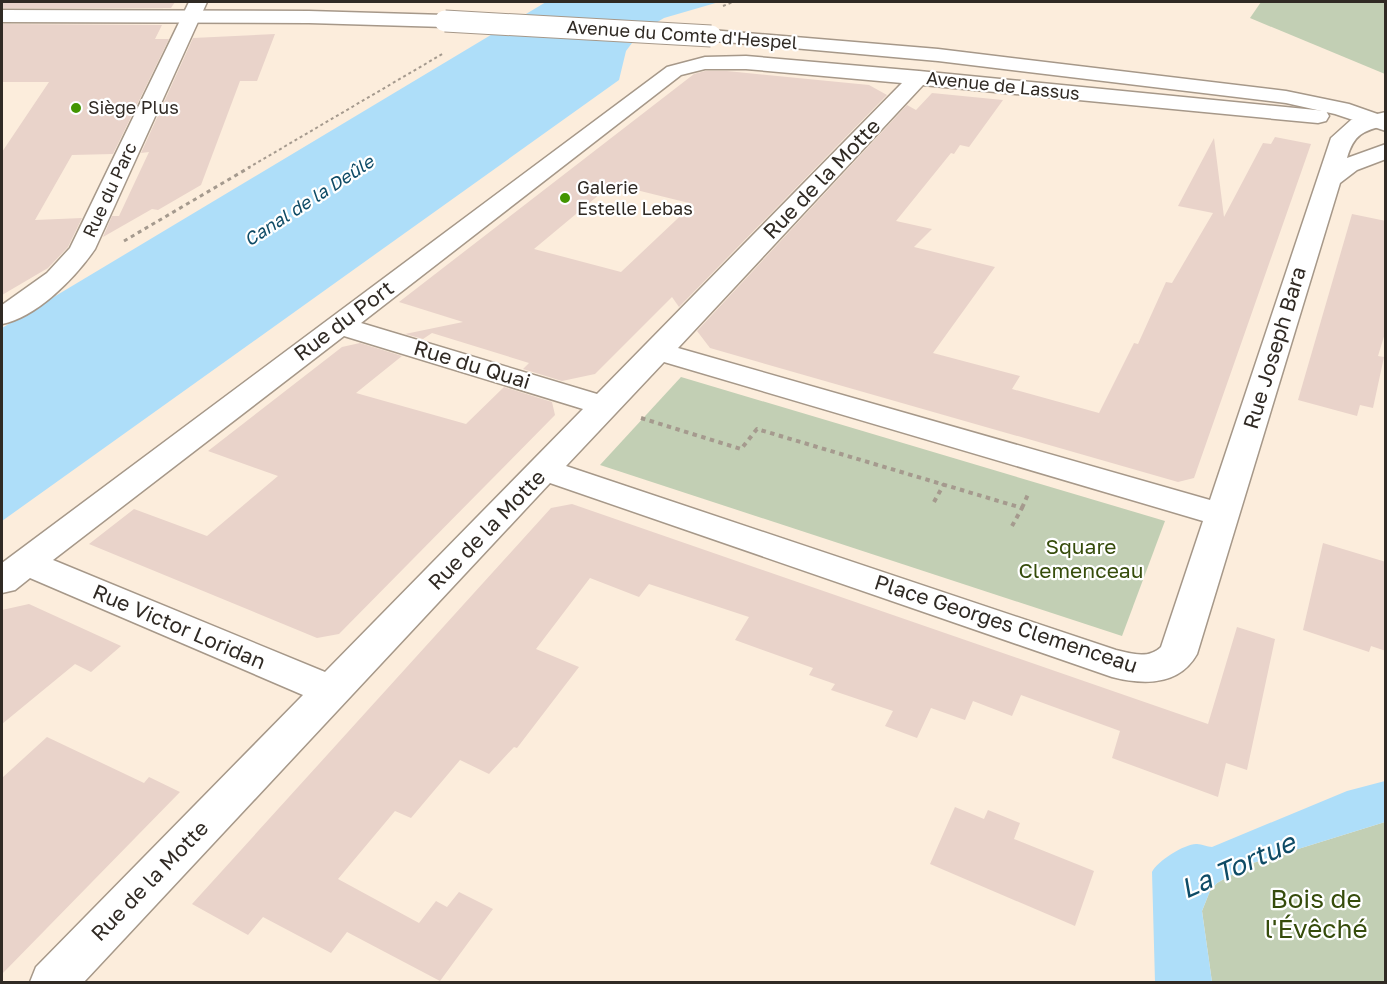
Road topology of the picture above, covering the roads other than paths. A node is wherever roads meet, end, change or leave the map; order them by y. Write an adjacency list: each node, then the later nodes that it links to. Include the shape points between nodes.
1 (194, 9): 2 (street, Avenue du Comte d'Hespel); 5 (street, Avenue du Comte d'Hespel, bridge, via 711,36 938,55); 12 (street, Rue du Parc, via 82,249 43,290)
2 (2, 16)
3 (688, 65): 4 (street, Avenue de Lassus, via 723,63); 13 (street, Rue du Port, via 674,71)
4 (919, 77): 6 (street, Avenue de Lassus); 14 (street, Rue de la Motte)
5 (1170, 84): 6 (street, Avenue du Comte d'Hespel, via 1261,100); 7 (street, Avenue du Comte d'Hespel, via 1307,101)
6 (1318, 116): 8 (street, Avenue du Comte d'Hespel)
7 (1382, 121): 8 (street)
8 (1353, 128): 9 (street, Avenue du Comte d'Hespel); 11 (street, Rue Joseph Bara, via 1342,138)
9 (1386, 140)
10 (1386, 151): 11 (street, via 1349,165)
11 (1327, 181): 17 (street, Rue Joseph Bara)
12 (2, 316)
13 (339, 325): 15 (street, Rue du Quai); 18 (street, Rue du Port)
14 (658, 351): 15 (street, Rue de la Motte); 17 (street)
15 (620, 411): 16 (street, Rue de la Motte)
16 (544, 470): 17 (street, Place Georges Clemenceau, via 1112,663 1148,669 1171,662 1178,654); 19 (street, Rue de la Motte)
17 (1223, 515)
18 (14, 571): 19 (street, Rue Victor Loridan)
19 (332, 692): 20 (street, Rue de la Motte)
20 (53, 982)

